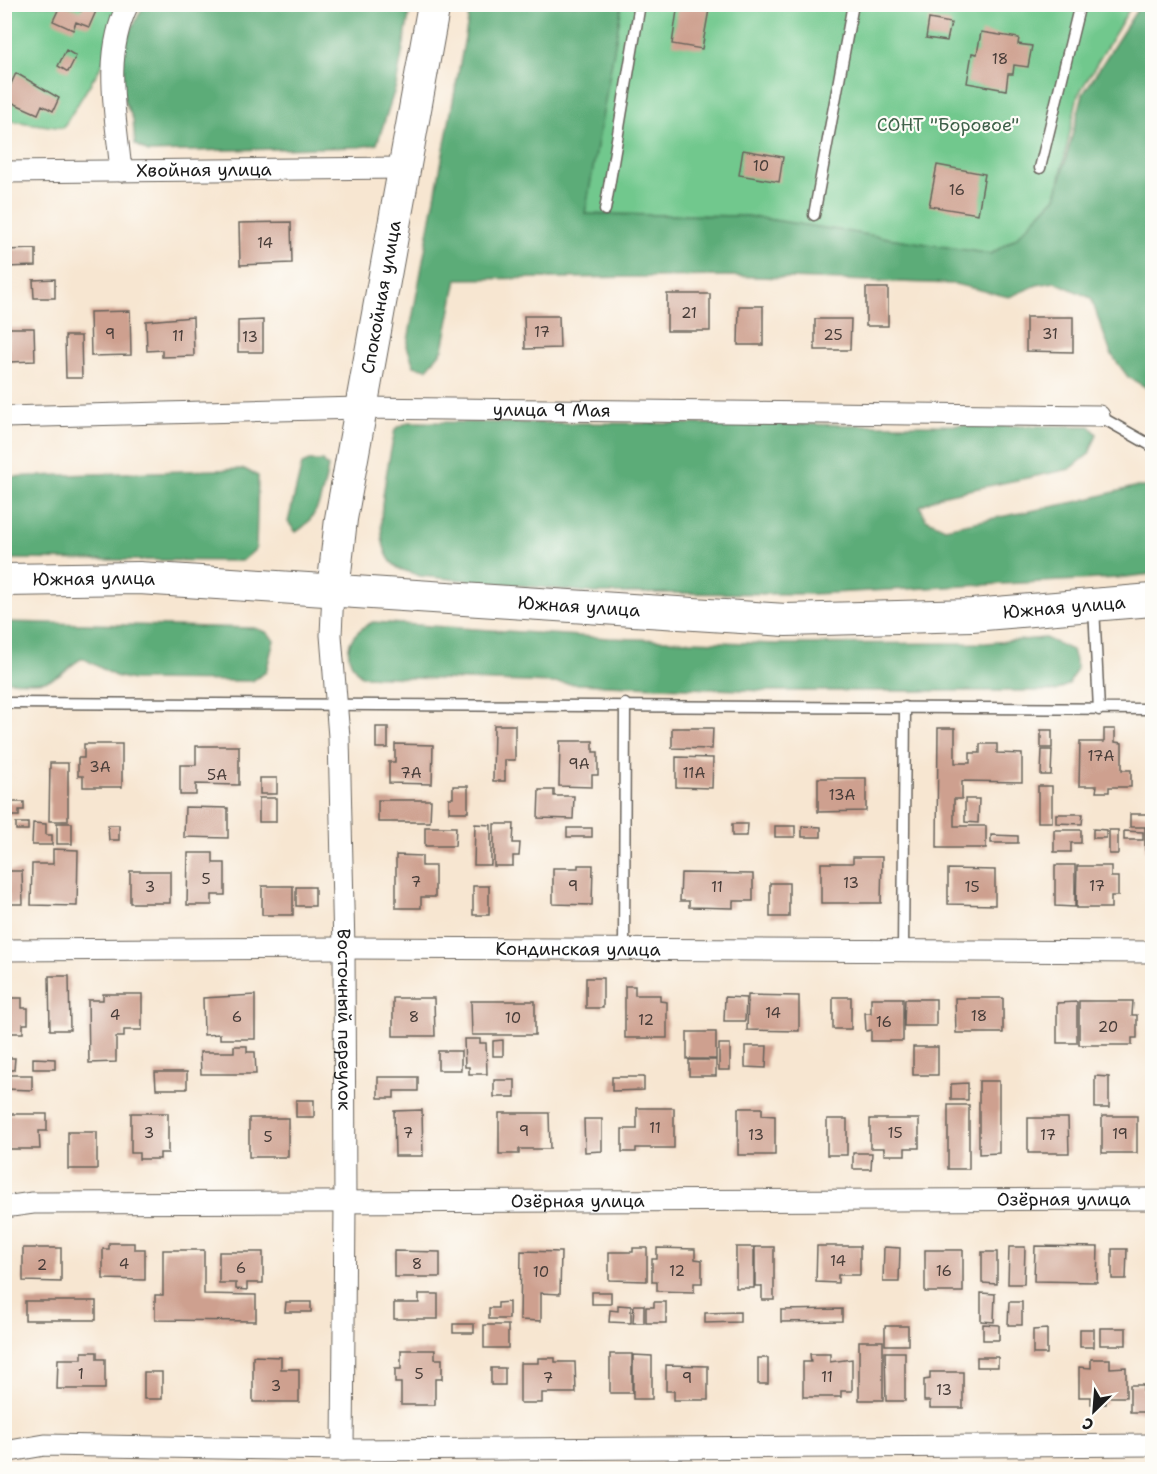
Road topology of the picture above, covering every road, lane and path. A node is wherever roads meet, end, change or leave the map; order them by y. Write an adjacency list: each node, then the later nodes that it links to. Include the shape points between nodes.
1 (128, 4): 8 (street, via 114,44 112,66)
2 (434, 4): 6 (main road, Спокойная улица)
3 (640, 4): 10 (lane)
4 (853, 4): 11 (lane)
5 (1080, 4): 7 (lane)
6 (403, 168): 8 (street, Хвойная улица); 12 (main road, Спокойная улица)
7 (1040, 168)
8 (121, 171): 9 (street, Хвойная улица)
9 (4, 172)
10 (605, 210)
11 (814, 215)
12 (360, 408): 13 (street, улица 9 Мая); 14 (street, улица 9 Мая); 17 (main road, Спокойная улица)
13 (1099, 416): 15 (lane)
14 (4, 417)
15 (1152, 446)
16 (4, 580): 17 (main road, Южная улица, via 139,578)
17 (333, 591): 19 (main road, Южная улица, via 786,620 972,615); 21 (street, Восточный переулок)
18 (1152, 600): 19 (main road, Южная улица)
19 (1094, 606): 25 (lane)
20 (4, 703): 21 (lane)
21 (336, 703): 22 (lane); 26 (street, Восточный переулок)
22 (625, 704): 23 (lane); 28 (lane)
23 (904, 707): 25 (lane); 29 (lane)
24 (1152, 709): 25 (lane)
25 (1099, 710)
26 (344, 948): 27 (street, Кондинская улица); 28 (street, Кондинская улица); 32 (street, Восточный переулок)
27 (4, 950)
28 (624, 951): 29 (street, Кондинская улица)
29 (903, 952): 30 (street, Кондинская улица)
30 (1152, 952)
31 (1152, 1199): 32 (street, Озёрная улица)
32 (345, 1204): 33 (street, Озёрная улица, via 33,1203); 35 (street, Восточный переулок)
33 (4, 1207)
34 (1152, 1446): 35 (street)
35 (343, 1450): 36 (street, via 45,1445)
36 (4, 1452)
37 (4, 1460): 38 (street)
38 (8, 1470)

